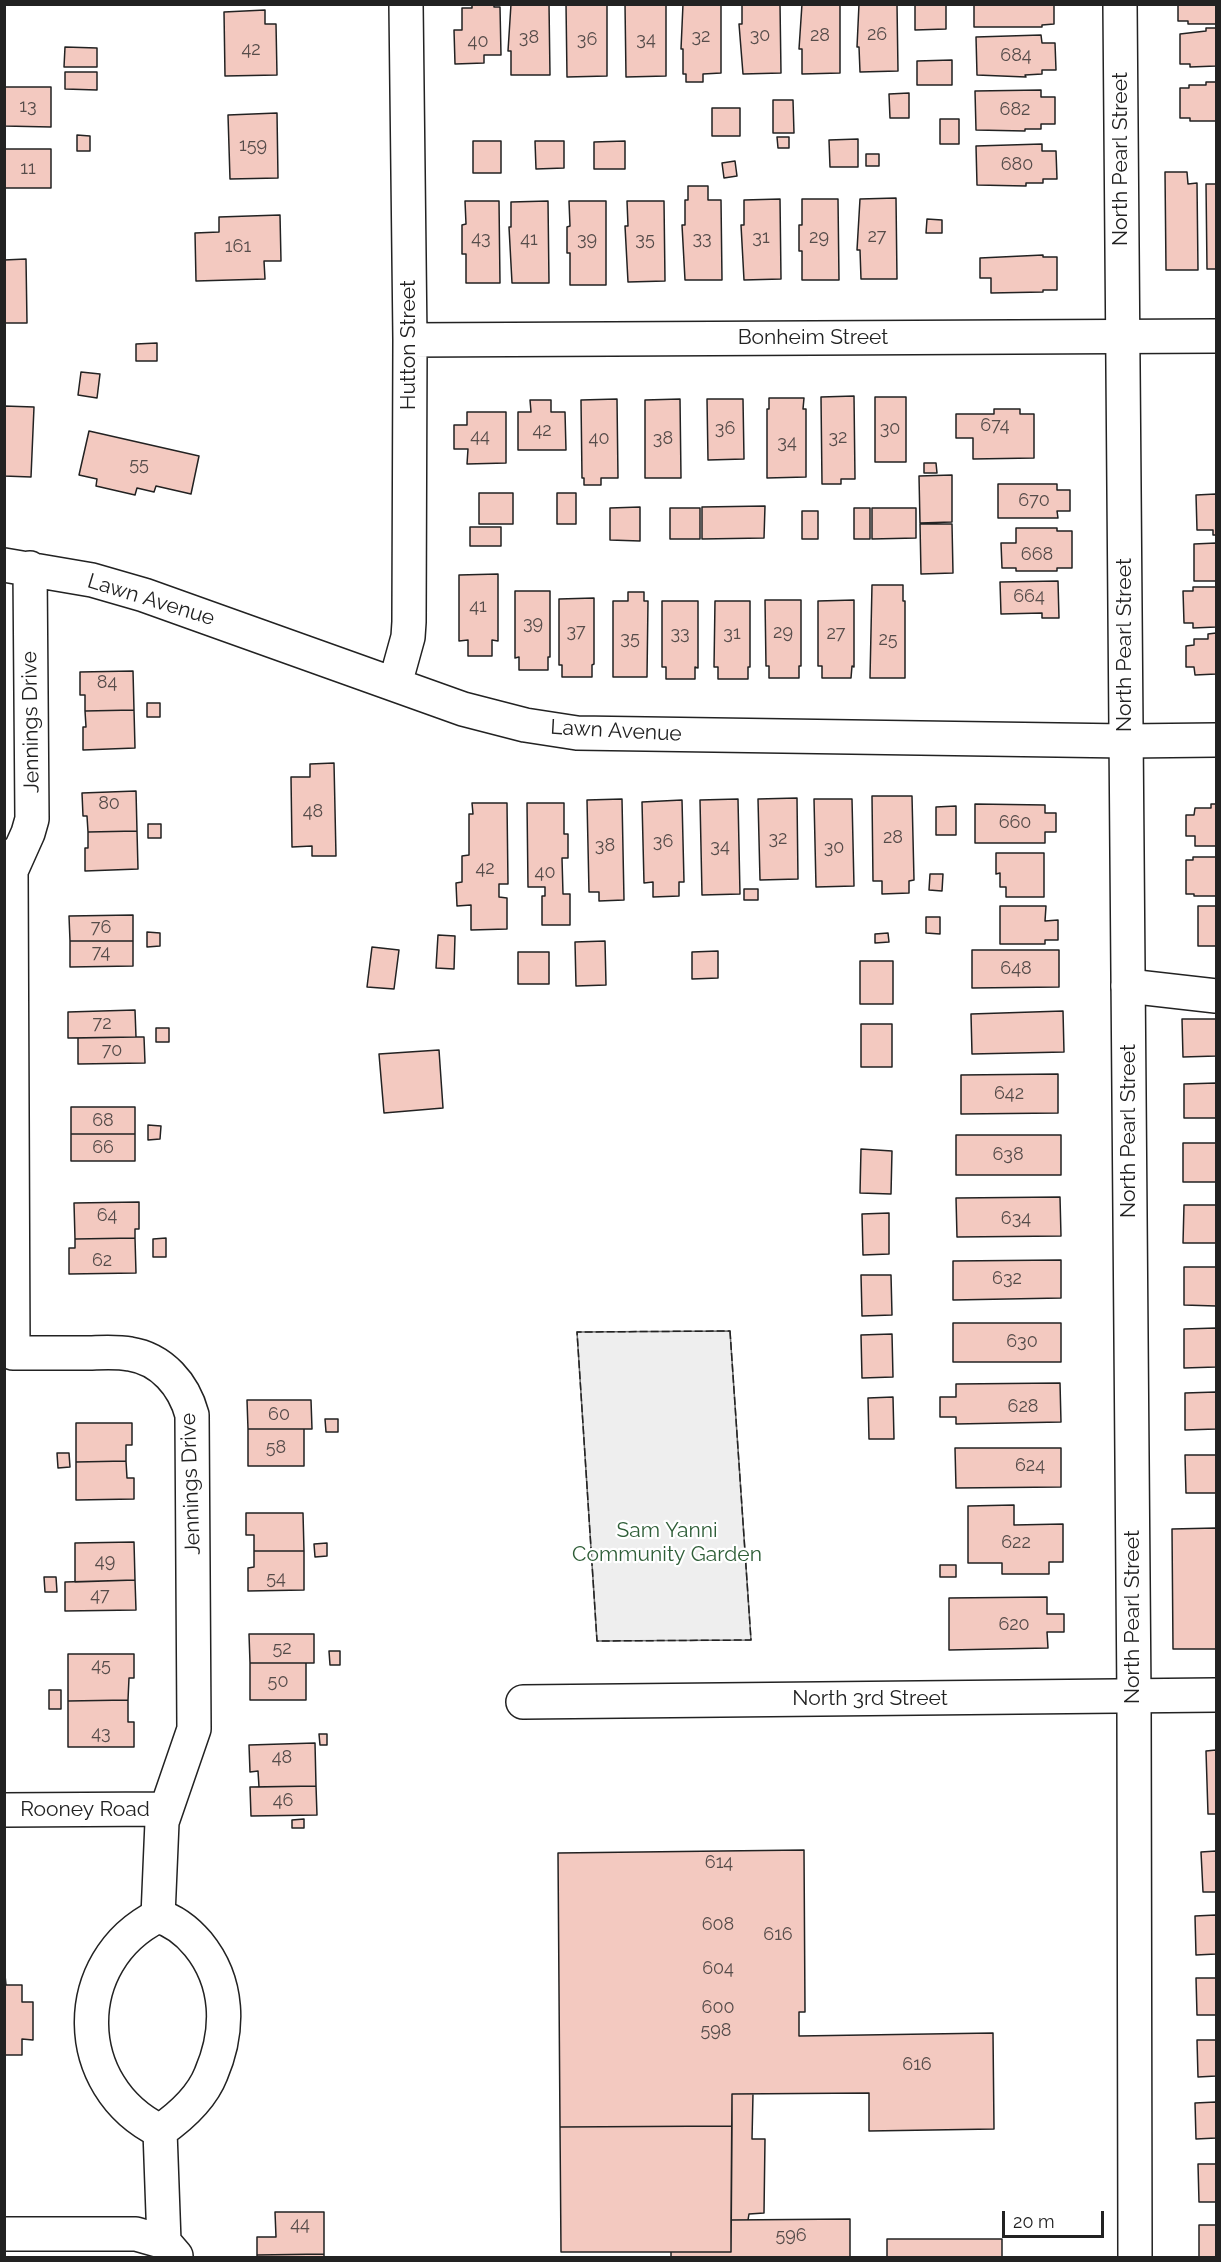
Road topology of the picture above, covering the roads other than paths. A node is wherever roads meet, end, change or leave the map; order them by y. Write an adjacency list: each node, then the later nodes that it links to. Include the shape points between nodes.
1 (406, 4): 5 (street, Hutton Street)
2 (1120, 4): 3 (street, North Pearl Street)
3 (1123, 336): 4 (street, Bonheim Street); 5 (street, Bonheim Street); 9 (street, North Pearl Street)
4 (1216, 336)
5 (410, 340): 7 (street, Hutton Street, via 409,630)
6 (17, 566): 7 (street, Lawn Avenue, via 92,580 144,595); 10 (street, Jennings Drive, via 32,819 28,833)
7 (395, 684): 9 (street, Lawn Avenue, via 463,710 577,732)
8 (1216, 740): 9 (street, Lawn Avenue)
9 (1126, 741): 11 (street, North Pearl Street)
10 (8, 863): 13 (street, Jennings Drive)
11 (1128, 986): 12 (street); 15 (street, North Pearl Street)
12 (1216, 996)
13 (9, 1353): 17 (street, Jennings Drive, via 117,1353 143,1357 171,1375 189,1402 194,1428 195,1720 192,1740)
14 (1216, 1695): 15 (street, North 3rd Street)
15 (1134, 1697): 16 (street, North 3rd Street); 23 (street, North Pearl Street)
16 (523, 1702)
17 (166, 1809): 18 (street, Rooney Road); 19 (street, Jennings Drive, via 160,1847)
18 (4, 1810)
19 (158, 1916): 20 (street, via 180,1926 206,1954 219,1984 224,2016 223,2038 211,2075 200,2092); 20 (street, via 143,1923 115,1949 101,1972 92,2027 94,2047 110,2087 121,2102)
20 (160, 2131): 22 (street)
21 (4, 2234): 22 (street, via 136,2234)
22 (171, 2250)
23 (1136, 2258)

